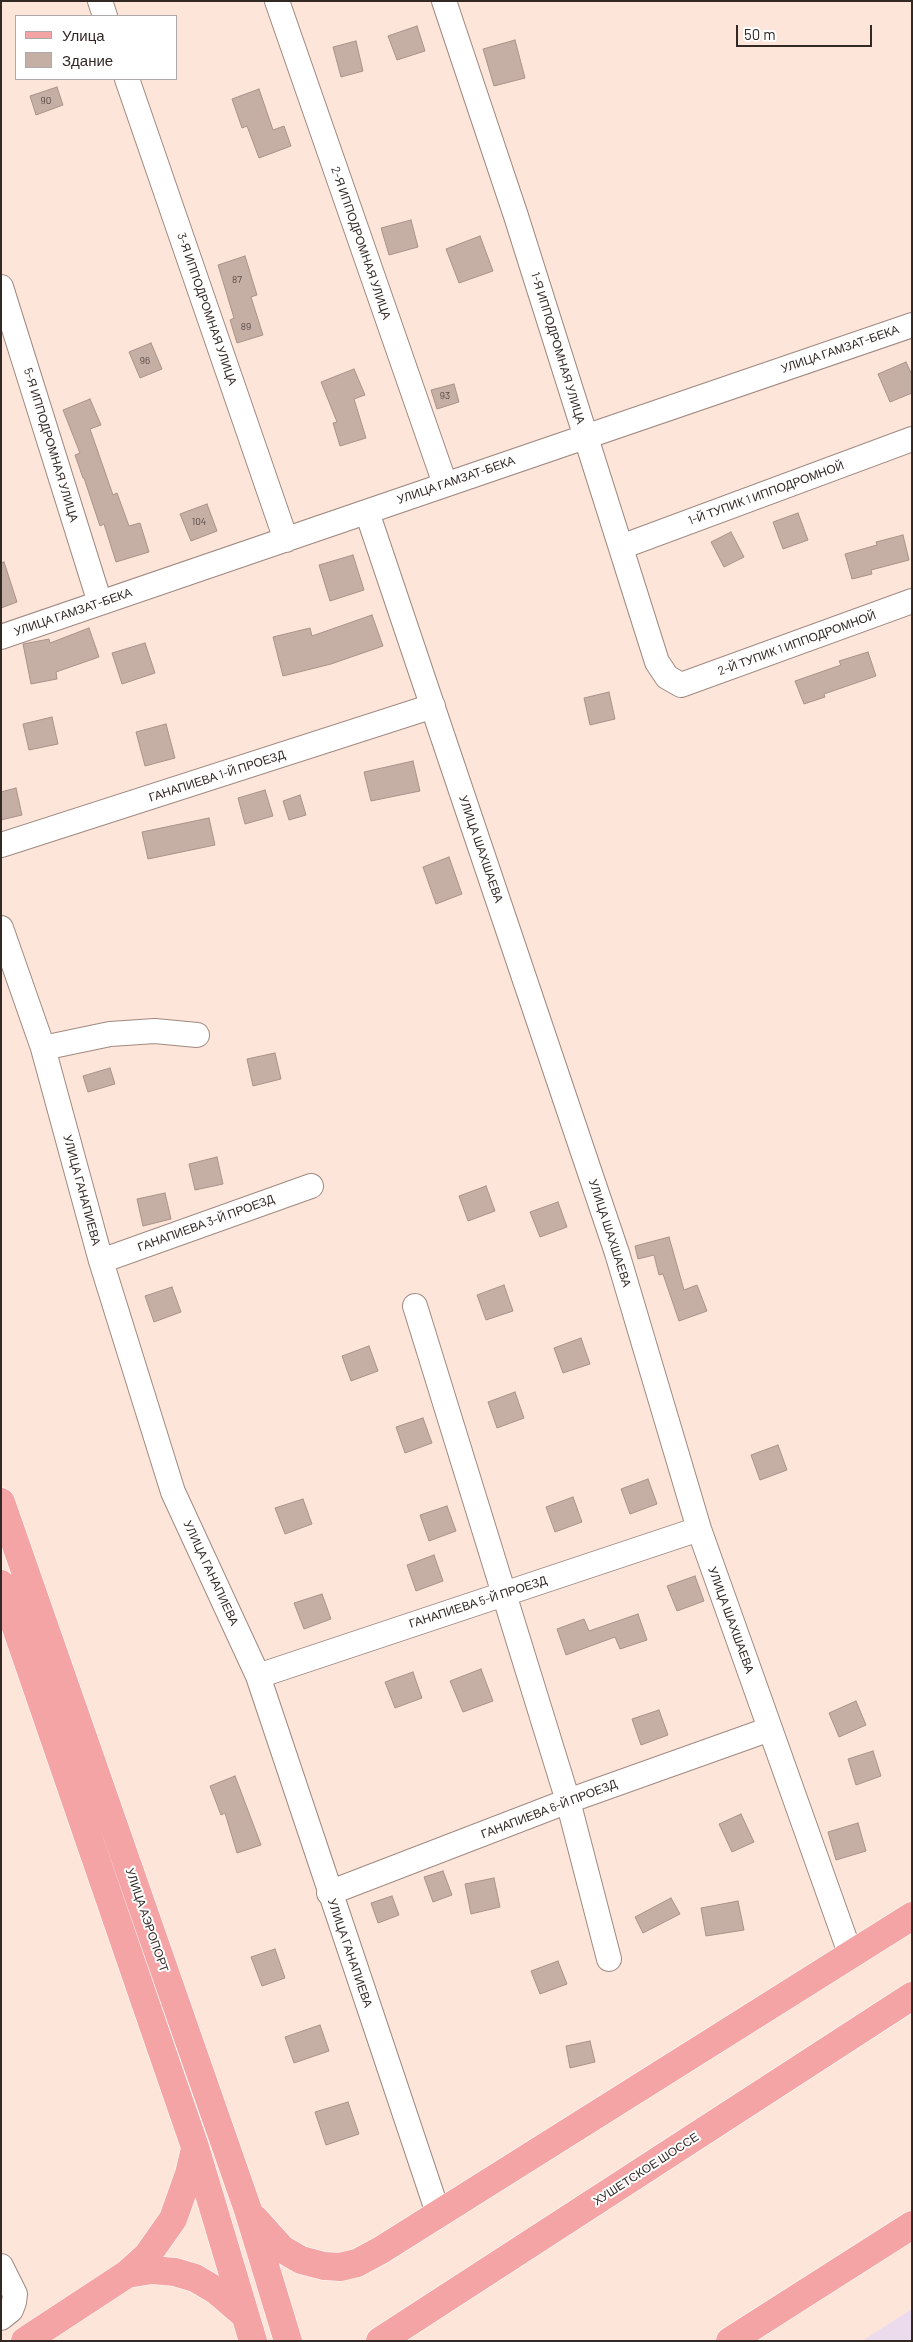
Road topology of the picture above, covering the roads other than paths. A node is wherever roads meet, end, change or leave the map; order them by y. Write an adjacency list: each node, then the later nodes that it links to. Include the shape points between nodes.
1 (100, 1): 4 (street)
2 (277, 1): 10 (street, 2-Я ИППОДРОМНАЯ УЛИЦА)
3 (444, 1): 8 (street, 1-Я ИППОДРОМНАЯ УЛИЦА)
4 (105, 15)
5 (127, 80): 12 (street, 3-Я ИППОДРОМНАЯ УЛИЦА)
6 (1, 287): 15 (street, 5-Я ИППОДРОМНАЯ УЛИЦА)
7 (912, 325): 8 (street, УЛИЦА ГАМЗАТ-БЕКА)
8 (586, 436): 10 (street, УЛИЦА ГАМЗАТ-БЕКА); 13 (street, 1-Я ИППОДРОМНАЯ УЛИЦА)
9 (912, 439): 13 (street, 1-Й ТУПИК 1 ИППОДРОМНОЙ)
10 (445, 484): 11 (street, УЛИЦА ГАМЗАТ-БЕКА)
11 (367, 512): 12 (street, УЛИЦА ГАМЗАТ-БЕКА); 18 (street, УЛИЦА ШАХШАЕВА)
12 (286, 540): 15 (street, УЛИЦА ГАМЗАТ-БЕКА)
13 (620, 547): 17 (street, 1-Я ИППОДРОМНАЯ УЛИЦА, via 657,662 667,677)
14 (912, 601): 17 (street, 2-Й ТУПИК 1 ИППОДРОМНОЙ)
15 (100, 603): 16 (street, УЛИЦА ГАМЗАТ-БЕКА)
16 (1, 637)
17 (681, 685)
18 (433, 706): 19 (street, ГАНАПИЕВА 1-Й ПРОЕЗД); 27 (street, УЛИЦА ШАХШАЕВА, via 617,1253)
19 (1, 845)
20 (1, 928): 22 (street, УЛИЦА ГАНАПИЕВА)
21 (197, 1035): 22 (street, via 155,1030 110,1034)
22 (43, 1048): 24 (street, УЛИЦА ГАНАПИЕВА)
23 (311, 1186): 24 (street, ГАНАПИЕВА 3-Й ПРОЕЗД)
24 (101, 1261): 30 (street, УЛИЦА ГАНАПИЕВА, via 173,1492)
25 (415, 1306): 29 (street)
26 (1, 1502): 39 (main road, УЛИЦА АЭРОПОРТ)
27 (698, 1530): 29 (street, ГАНАПИЕВА 5-Й ПРОЕЗД); 31 (street, УЛИЦА ШАХШАЕВА)
28 (1, 1584): 38 (main road)
29 (505, 1594): 30 (street, ГАНАПИЕВА 5-Й ПРОЕЗД); 32 (street)
30 (258, 1676): 33 (street, УЛИЦА ГАНАПИЕВА)
31 (770, 1729): 32 (street, ГАНАПИЕВА 6-Й ПРОЕЗД); 35 (street, УЛИЦА ШАХШАЕВА)
32 (568, 1801): 33 (street, ГАНАПИЕВА 6-Й ПРОЕЗД); 36 (street)
33 (330, 1893): 40 (street, УЛИЦА ГАНАПИЕВА)
34 (912, 1916): 35 (main road)
35 (851, 1956): 40 (main road)
36 (609, 1959)
37 (904, 2004): 48 (main road, ХУШЕТСКОЕ ШОССЕ)
38 (195, 2147): 43 (main road, via 173,2219 147,2256); 45 (main road)
39 (248, 2210): 40 (main road, via 282,2249 301,2260 340,2267 357,2263 381,2250); 47 (main road, УЛИЦА АЭРОПОРТ)
40 (438, 2213)
41 (912, 2224): 49 (main road)
42 (1, 2266): 44 (street, via 14,2294 14,2302 11,2310)
43 (126, 2274): 45 (main road, via 152,2270 195,2278 217,2291); 46 (main road)
44 (1, 2318)
45 (249, 2328)
46 (25, 2341)
47 (288, 2341)
48 (380, 2341)
49 (730, 2341)

